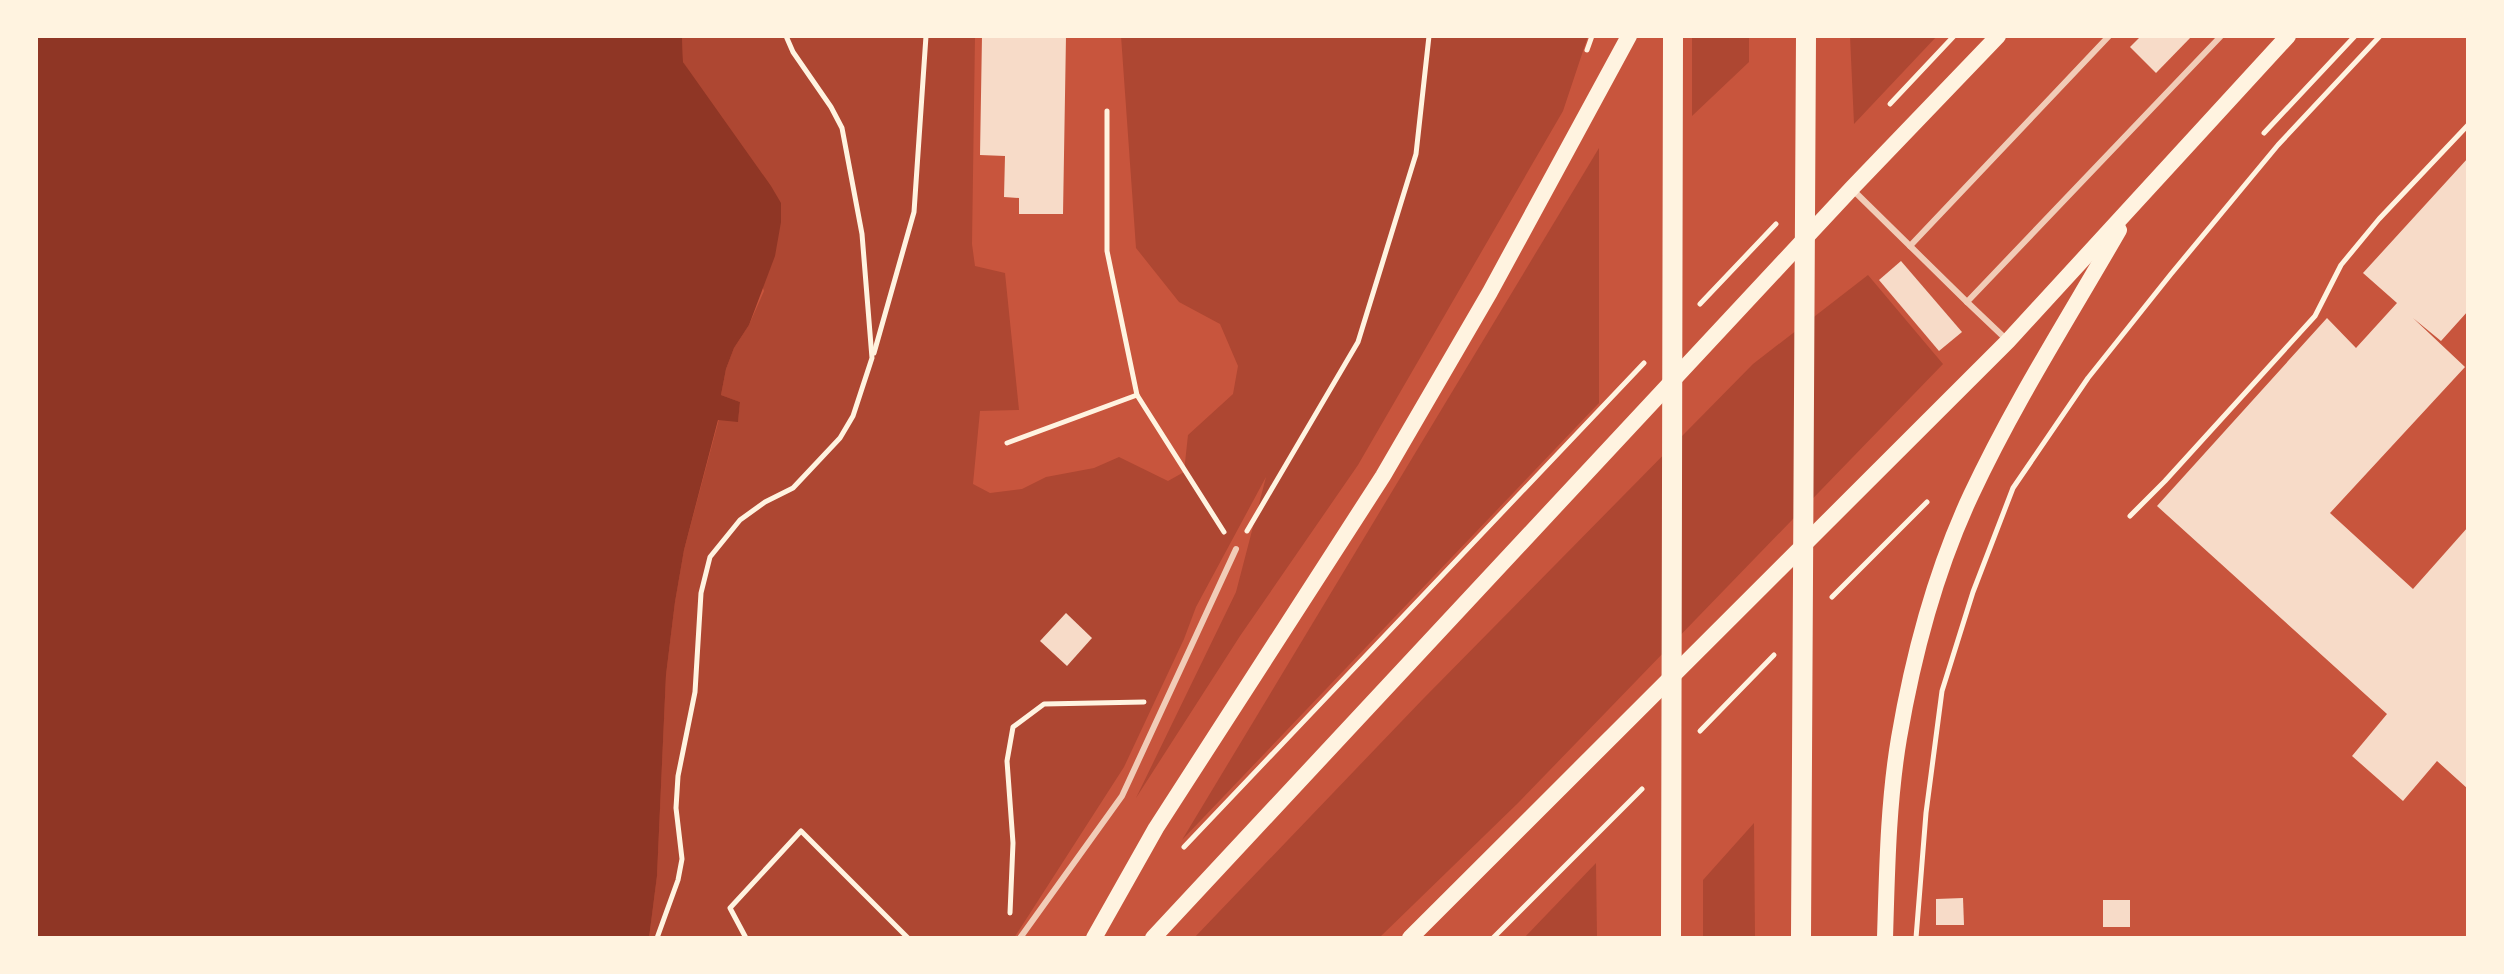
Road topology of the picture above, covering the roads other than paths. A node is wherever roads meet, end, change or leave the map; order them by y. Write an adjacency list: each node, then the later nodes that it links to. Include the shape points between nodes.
1 (1629, 36): 17 (main road, via 1383,476 1156,828)
2 (1673, 36): 15 (main road)
3 (1806, 36): 21 (main road)
4 (1998, 36): 8 (main road)
5 (2109, 36): 10 (lane)
6 (2221, 36): 11 (lane)
7 (2288, 36): 9 (main road)
8 (1852, 188): 10 (lane); 18 (main road)
9 (2135, 202): 12 (main road); 22 (main road, via 2020,402 1951,544 1923,628 1899,740)
10 (1910, 246): 11 (lane)
11 (1967, 302): 12 (lane)
12 (2008, 341): 14 (main road)
13 (1236, 549): 16 (lane, via 1122,796)
14 (1431, 918): 19 (main road); 20 (main road)
15 (1671, 932)
16 (1020, 938)
17 (1094, 938)
18 (1153, 938)
19 (1410, 938)
20 (1419, 938)
21 (1801, 938)
22 (1885, 938)

